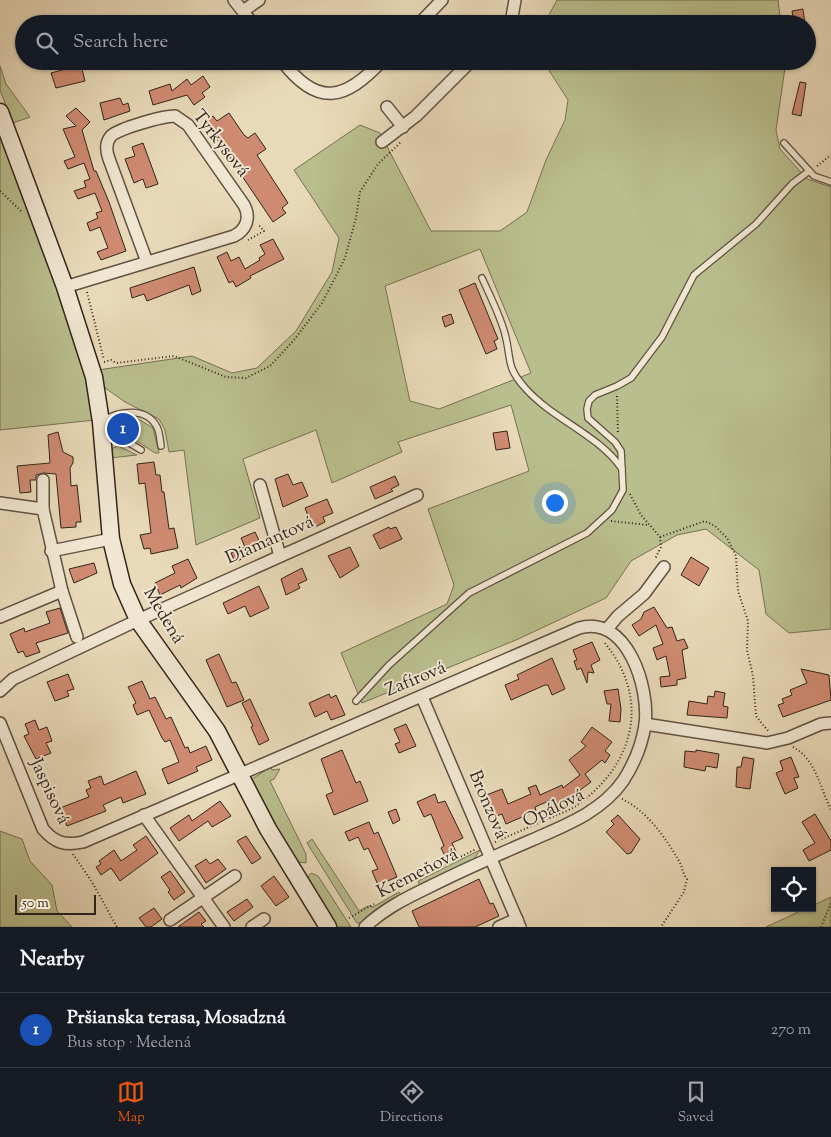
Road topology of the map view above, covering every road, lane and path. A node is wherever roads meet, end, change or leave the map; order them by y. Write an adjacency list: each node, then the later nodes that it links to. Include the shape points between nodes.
1 (234, 0): 5 (street)
2 (259, 0): 5 (street)
3 (442, 0): 7 (street)
4 (515, 0): 8 (street)
5 (243, 11): 6 (street)
6 (246, 15)
7 (428, 15)
8 (512, 15)
9 (289, 70): 10 (street, via 317,92 333,93 347,91)
10 (373, 70)
11 (462, 70): 14 (street)
12 (387, 106): 14 (street)
13 (0, 112): 22 (street, Medená)
14 (404, 132): 15 (street); 28 (path, via 400,146 378,164 360,192 345,258 322,303 270,366 246,378 226,377 174,356)
15 (382, 142)
16 (784, 143): 18 (lane)
17 (831, 155): 18 (path)
18 (809, 172): 19 (lane); 30 (lane, via 792,184 756,224 694,275 662,336 631,378)
19 (831, 182)
20 (0, 191): 22 (path)
21 (248, 217): 23 (path, via 264,231); 24 (street, via 244,229 234,236); 24 (street, Tyrkysová, via 244,205 179,118 161,118 116,133 108,142 107,152)
22 (42, 224): 26 (street, Medená)
23 (245, 241)
24 (147, 262): 26 (street)
25 (482, 278): 35 (lane, via 505,335 509,364 517,379 542,405 614,457)
26 (65, 287): 31 (street, Medená, via 94,377)
27 (89, 289): 28 (path, via 87,294)
28 (104, 362): 29 (path)
29 (106, 370)
30 (617, 386): 34 (path, via 617,429); 34 (lane, via 595,395 586,409 588,418)
31 (102, 422): 32 (lane, via 123,412 142,415 155,424); 33 (lane, via 113,433); 45 (street, Medená)
32 (161, 446)
33 (141, 450)
34 (621, 451): 35 (lane)
35 (622, 469): 37 (lane)
36 (43, 480): 41 (street)
37 (624, 480): 42 (lane, via 619,500); 43 (path)
38 (260, 486): 47 (street)
39 (417, 495): 47 (street, Diamantová)
40 (0, 503): 41 (street)
41 (43, 509): 46 (street)
42 (602, 521): 43 (path); 56 (lane, via 587,533 470,593 389,665)
43 (648, 525): 44 (path)
44 (660, 537): 48 (path); 60 (path, via 705,521 727,538 736,556 738,591 748,621 747,650 756,716)
45 (111, 539): 46 (street); 51 (street, Medená, via 122,584)
46 (51, 551): 49 (street)
47 (280, 556): 51 (street, Diamantová)
48 (659, 564): 52 (street, via 644,594 618,616)
49 (62, 591): 50 (street); 53 (street)
50 (0, 617)
51 (138, 620): 54 (street, via 13,679); 61 (street, Medená, via 216,730)
52 (604, 634): 55 (street, Zafírová, via 596,626 579,628); 59 (street, Opálová, via 620,640 636,668 644,702); 65 (path, via 623,672 631,700 630,732 622,758 605,782 578,804)
53 (77, 637)
54 (0, 691)
55 (422, 696): 61 (street, Zafírová); 67 (street, Bronzová)
56 (356, 702)
57 (0, 722): 66 (street, Jaspisová, via 43,829 51,838)
58 (831, 723): 60 (street)
59 (645, 724): 60 (street, via 756,742); 62 (street, Opálová, via 634,761)
60 (777, 742): 63 (path, via 806,755)
61 (240, 774): 64 (street, Jaspisová); 79 (street, Medená, via 268,829)
62 (610, 797): 67 (street, Opálová, via 582,817); 82 (path, via 634,805 647,818 687,878 684,892)
63 (831, 810)
64 (144, 815): 66 (street, Jaspisová); 69 (street)
65 (495, 842)
66 (71, 845): 76 (path, via 78,863)
67 (491, 857): 75 (street, Bronzová); 80 (street, Kremeňová, via 400,902)
68 (235, 876): 69 (street)
69 (204, 897): 74 (street); 77 (street)
70 (831, 903): 83 (path)
71 (370, 906): 72 (path)
72 (349, 918)
73 (264, 919): 78 (street)
74 (170, 920)
75 (519, 923): 81 (street)
76 (117, 927)
77 (224, 927)
78 (252, 927)
79 (328, 927)
80 (365, 927)
81 (499, 927)
82 (661, 927)
83 (821, 927)

